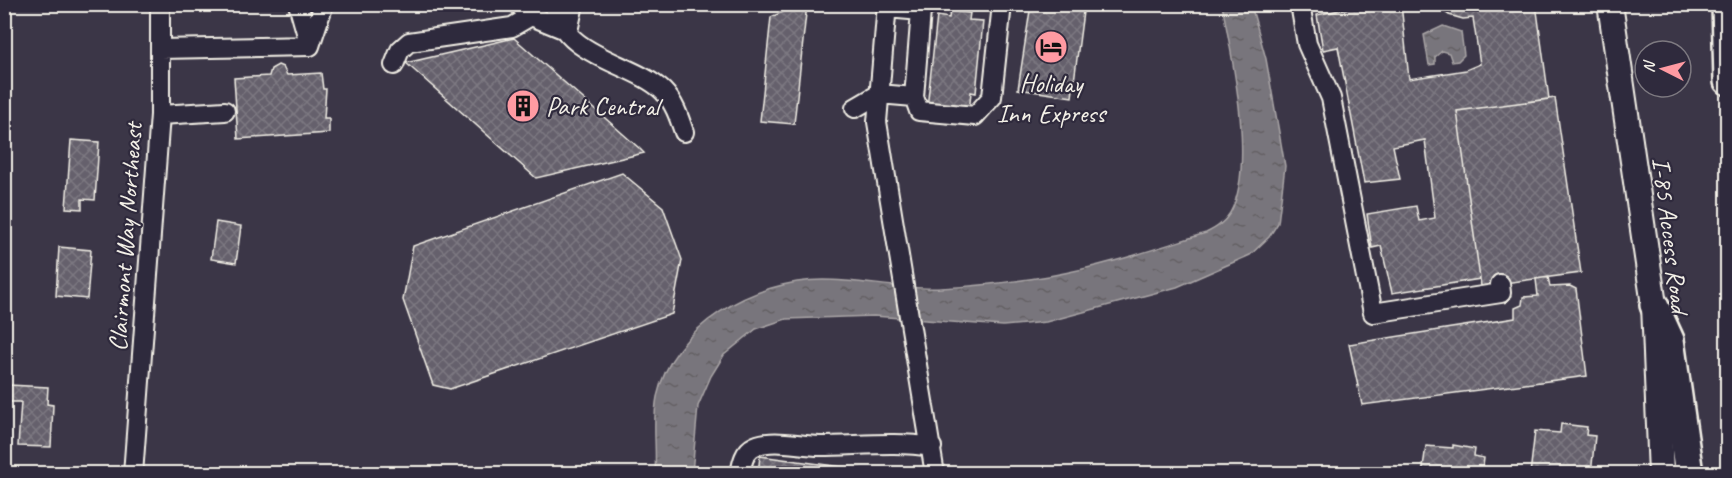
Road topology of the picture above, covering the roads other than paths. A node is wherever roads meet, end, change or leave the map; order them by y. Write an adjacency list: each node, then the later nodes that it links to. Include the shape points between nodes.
1 (159, 4): 15 (street, Clairmont Way Northeast)
2 (298, 4): 14 (street)
3 (324, 4): 14 (street)
4 (554, 4): 13 (street, via 555,14)
5 (574, 4): 13 (street)
6 (1002, 4): 19 (street, via 992,97 975,116 919,111)
7 (1300, 4): 24 (street, via 1307,44 1331,98 1373,313 1501,293)
8 (1610, 4): 25 (main road, I-85 Access Road)
9 (1726, 4): 17 (highway)
10 (887, 6): 11 (street); 18 (street)
11 (925, 8): 19 (street)
12 (525, 10): 13 (street); 16 (street, via 512,27 409,42 400,50)
13 (568, 31): 23 (street, via 593,56 651,81 665,93 677,110)
14 (310, 46): 15 (street)
15 (160, 49): 22 (street, Clairmont Way Northeast)
16 (394, 65)
17 (1728, 81)
18 (879, 94): 19 (street); 20 (street); 26 (street, via 881,150)
19 (914, 97)
20 (855, 108)
21 (225, 111): 22 (street)
22 (160, 115): 27 (street, Clairmont Way Northeast)
23 (684, 132)
24 (1500, 284)
25 (1654, 305): 30 (main road, I-85 Access Road); 31 (highway, via 1670,340)
26 (932, 447): 28 (street, via 766,443 753,447 743,458); 29 (street)
27 (133, 474)
28 (740, 474)
29 (935, 474)
30 (1661, 474)
31 (1689, 474)

